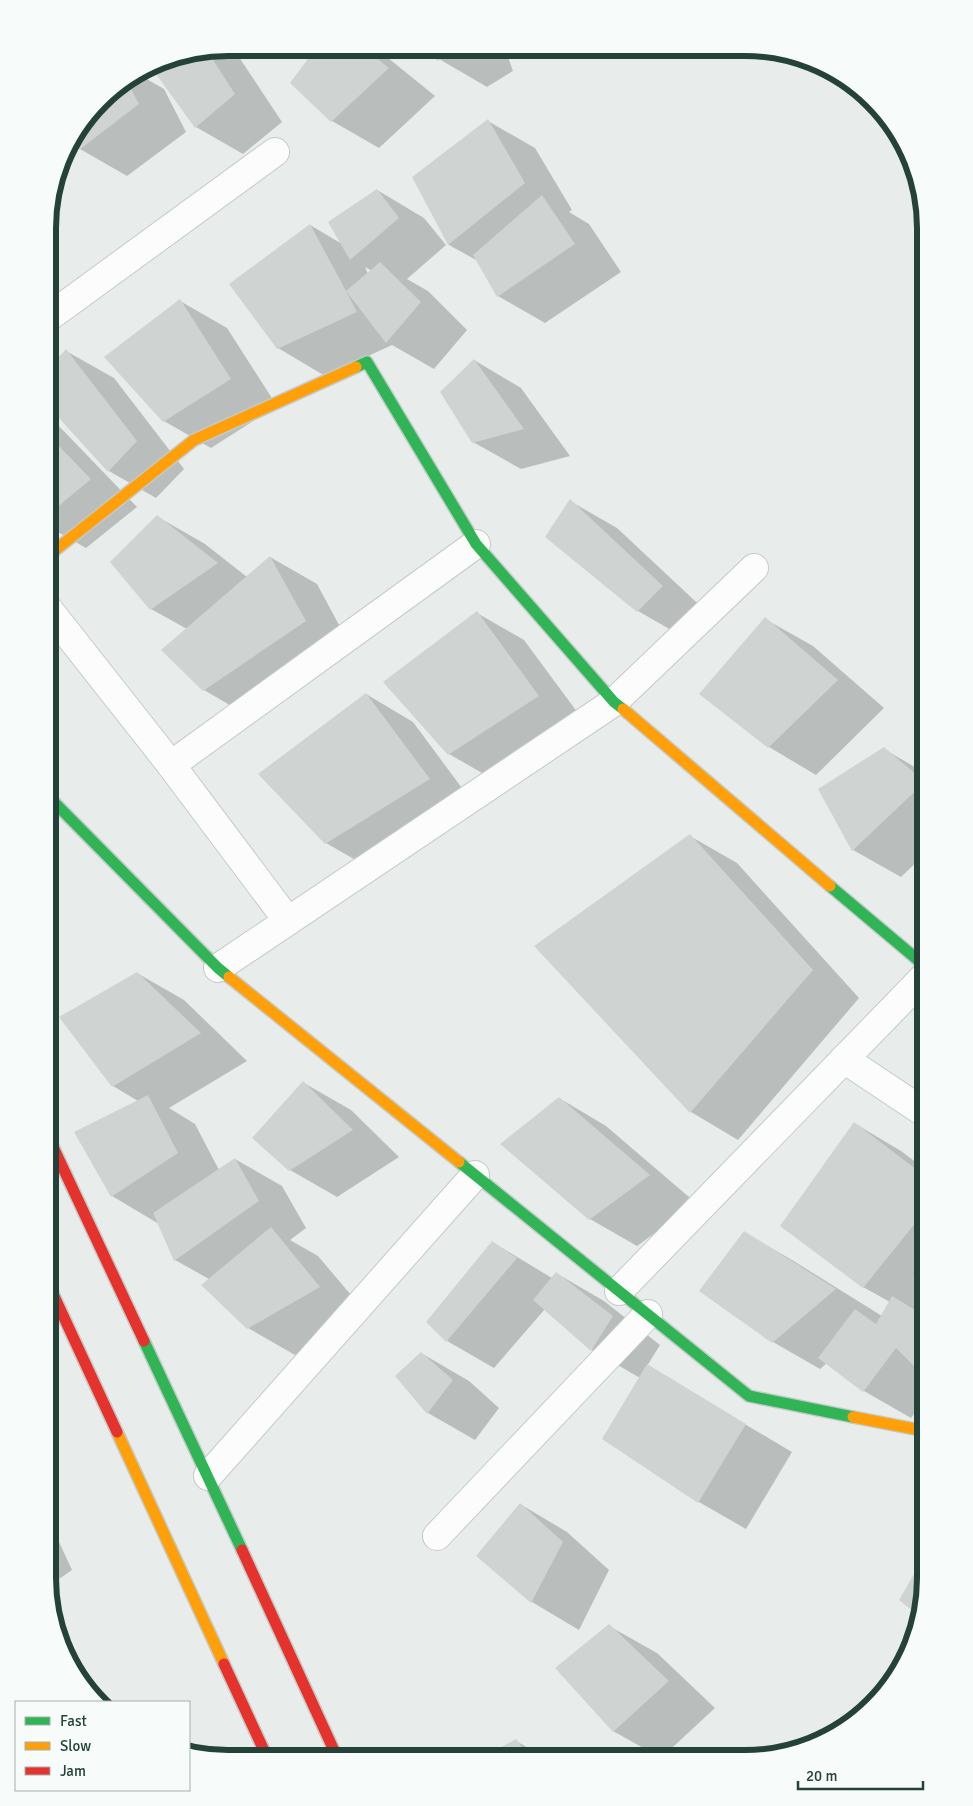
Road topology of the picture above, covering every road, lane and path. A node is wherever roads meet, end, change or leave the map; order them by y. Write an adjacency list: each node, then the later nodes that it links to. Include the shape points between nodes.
1 (275, 152): 2 (street)
2 (56, 312)
3 (476, 544): 4 (street, via 367,362 194,440); 7 (street); 8 (street)
4 (56, 549)
5 (754, 568): 7 (street)
6 (56, 619): 8 (street)
7 (614, 702): 10 (street); 11 (street)
8 (171, 765): 10 (street)
9 (56, 804): 12 (street)
10 (288, 921): 12 (street)
11 (916, 959)
12 (218, 968): 17 (street)
13 (916, 985): 14 (street)
14 (844, 1059): 15 (street); 18 (street)
15 (916, 1107)
16 (56, 1153): 22 (street)
17 (475, 1175): 18 (street); 22 (street)
18 (619, 1291): 20 (street)
19 (56, 1301): 24 (street)
20 (648, 1314): 21 (street, via 749,1396); 23 (street)
21 (916, 1429)
22 (208, 1476): 25 (street)
23 (437, 1536)
24 (264, 1750)
25 (334, 1750)

